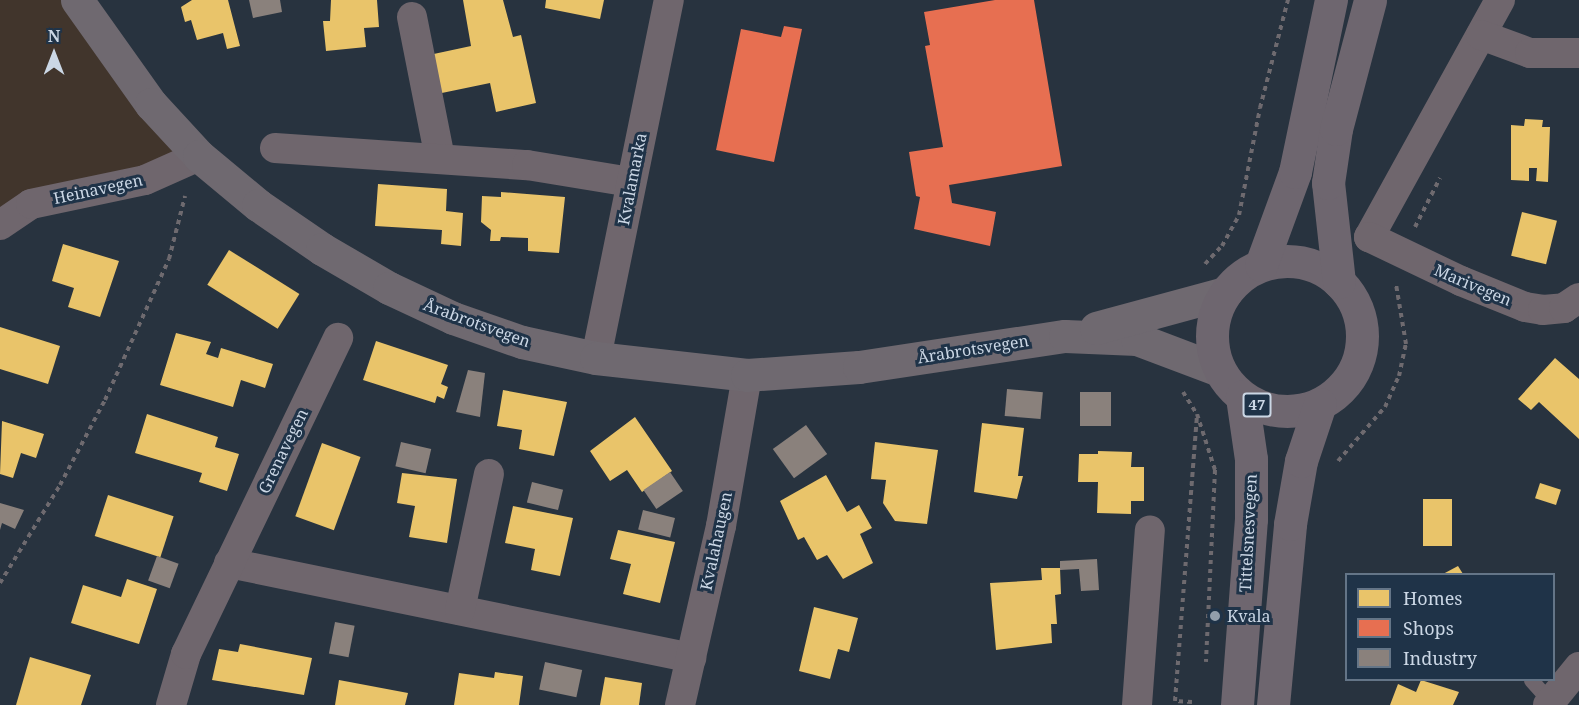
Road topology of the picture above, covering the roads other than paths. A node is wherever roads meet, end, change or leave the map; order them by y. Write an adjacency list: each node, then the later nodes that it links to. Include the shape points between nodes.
1 (77, 0): 11 (main road, Årabrotsvegen, via 151,104)
2 (669, 0): 12 (street, Kvalamarka)
3 (1331, 0): 14 (main road, via 1295,172)
4 (1370, 0): 15 (main road, 47, via 1336,129 1328,183)
5 (1500, 0): 7 (street)
6 (412, 17): 10 (street)
7 (1481, 35): 8 (street, via 1530,53); 17 (street, Marivegen, via 1369,237 1525,307 1564,308)
8 (1579, 54)
9 (275, 148): 10 (street)
10 (440, 158): 12 (street, via 527,165)
11 (202, 159): 13 (street, Heinavegen, via 145,180 32,204); 20 (main road, Årabrotsvegen, via 258,205 388,288 453,318 522,342)
12 (631, 182): 20 (street, Kvalamarka)
13 (0, 225)
14 (1261, 265): 15 (main road, 47, via 1289,261 1316,267); 16 (main road, 47, via 1241,276)
15 (1339, 282): 24 (main road, 47, via 1354,301 1361,324 1361,348 1354,371 1339,390)
16 (1225, 293): 18 (main road, Årabrotsvegen); 21 (main road, 47, via 1212,326 1211,344)
17 (1579, 298)
18 (1065, 336): 21 (main road, Årabrotsvegen, via 1137,339); 22 (main road, Årabrotsvegen, via 859,367)
19 (338, 338): 27 (street, Grenavegen)
20 (596, 358): 22 (main road, Årabrotsvegen)
21 (1219, 370): 23 (main road, 47)
22 (747, 375): 29 (street, Kvalahaugen, via 721,526)
23 (1242, 397): 24 (main road, 47, via 1266,409 1294,411); 35 (main road, Tittelsnesvegen / 47, via 1251,459 1251,519)
24 (1320, 404): 36 (main road, via 1301,461 1290,524)
25 (489, 474): 28 (street)
26 (1150, 530): 34 (street)
27 (229, 563): 28 (street); 32 (street, Grenavegen, via 186,654)
28 (460, 610): 29 (street)
29 (691, 658): 33 (street, Kvalahaugen)
30 (1579, 667): 31 (street)
31 (1543, 695)
32 (171, 705)
33 (680, 705)
34 (1137, 705)
35 (1237, 705)
36 (1273, 705)

